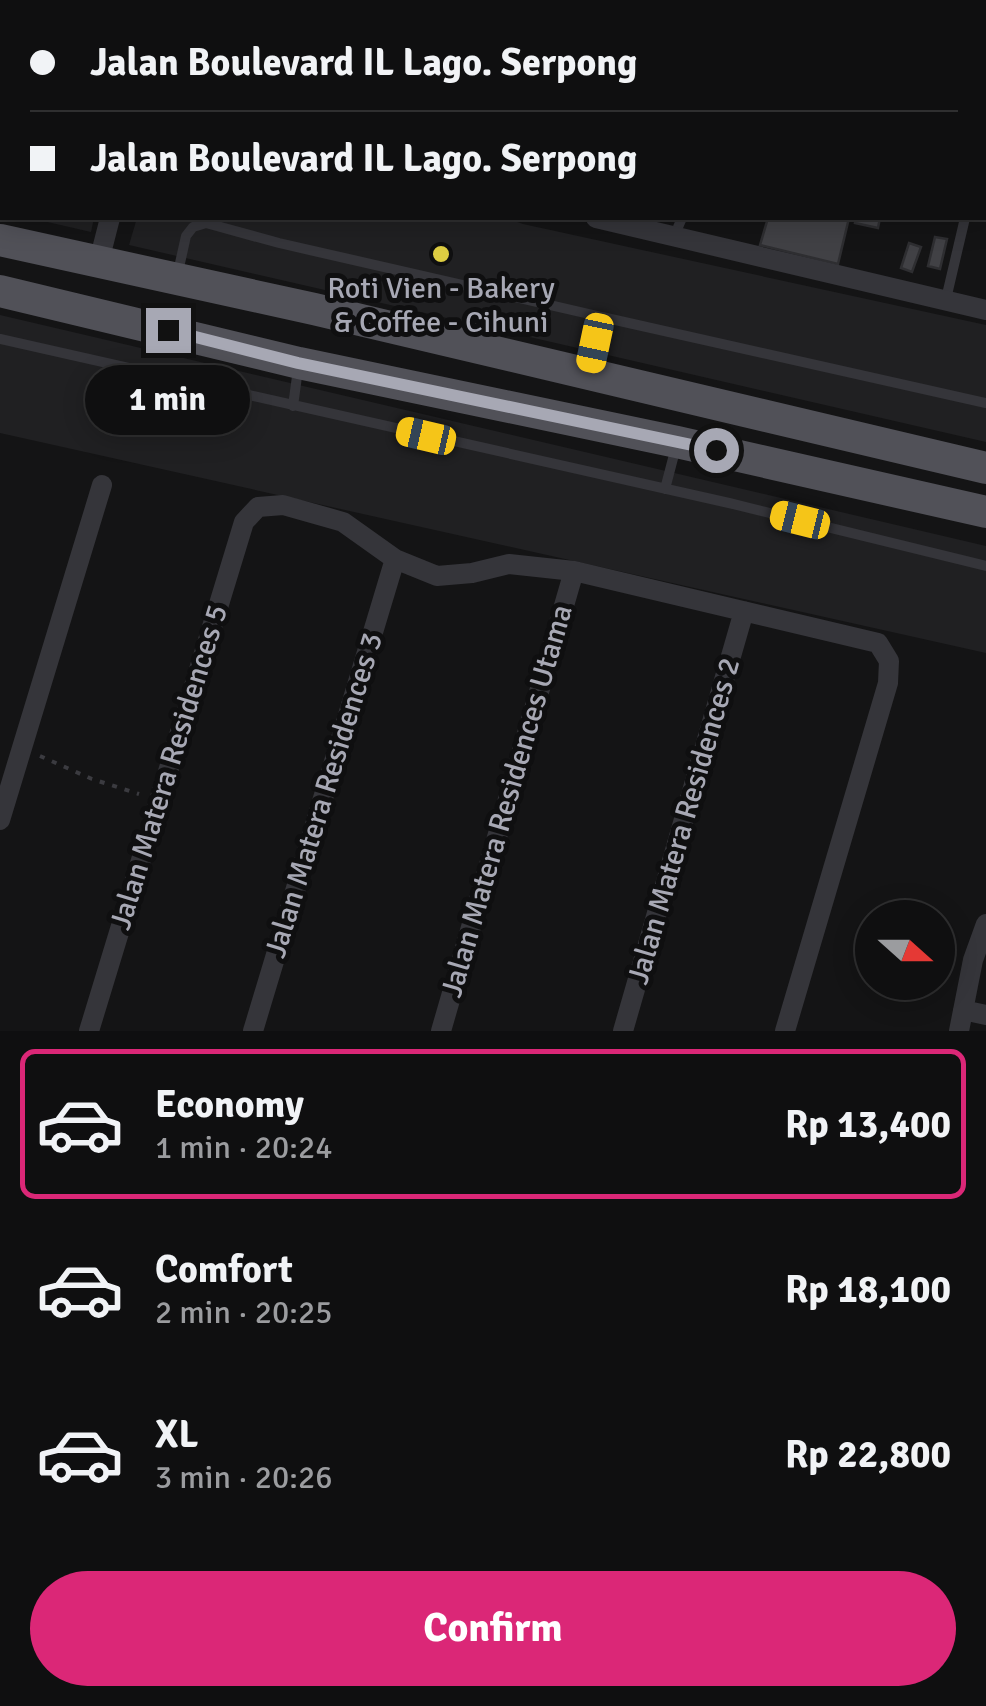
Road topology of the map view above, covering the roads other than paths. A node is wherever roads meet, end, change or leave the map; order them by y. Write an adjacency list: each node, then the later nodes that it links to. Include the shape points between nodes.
1 (109, 220): 6 (street)
2 (617, 220): 4 (street)
3 (964, 220): 9 (lane)
4 (679, 226): 9 (street)
5 (0, 240): 6 (main road)
6 (99, 261): 7 (main road)
7 (176, 278): 11 (lane, via 186,236 206,223); 14 (main road)
8 (0, 291): 13 (main road)
9 (946, 300): 10 (street)
10 (986, 310)
11 (602, 317): 14 (lane); 15 (lane)
12 (0, 339): 16 (lane)
13 (298, 363): 16 (lane); 18 (main road)
14 (588, 376): 17 (main road)
15 (986, 403)
16 (294, 406): 22 (lane)
17 (764, 416): 19 (main road); 20 (main road)
18 (677, 442): 19 (main road); 22 (lane)
19 (755, 459): 23 (main road)
20 (986, 468)
21 (102, 484): 29 (street)
22 (665, 489): 25 (lane)
23 (986, 512)
24 (395, 559): 26 (street, via 436,576 509,564); 34 (street, Jalan Matera Residences 5, via 344,522 283,505 258,508 244,522); 35 (street, Jalan Matera Residences 3)
25 (986, 566)
26 (574, 571): 27 (street); 36 (street, Jalan Matera Residences Utama)
27 (744, 611): 37 (street, Jalan Matera Residences 2); 38 (street, via 878,644 889,662 888,684)
28 (0, 740): 29 (street)
29 (22, 748): 30 (street)
30 (0, 820)
31 (986, 924): 33 (street)
32 (986, 1015): 33 (street)
33 (961, 1020)
34 (89, 1031)
35 (253, 1031)
36 (441, 1031)
37 (624, 1031)
38 (785, 1031)

